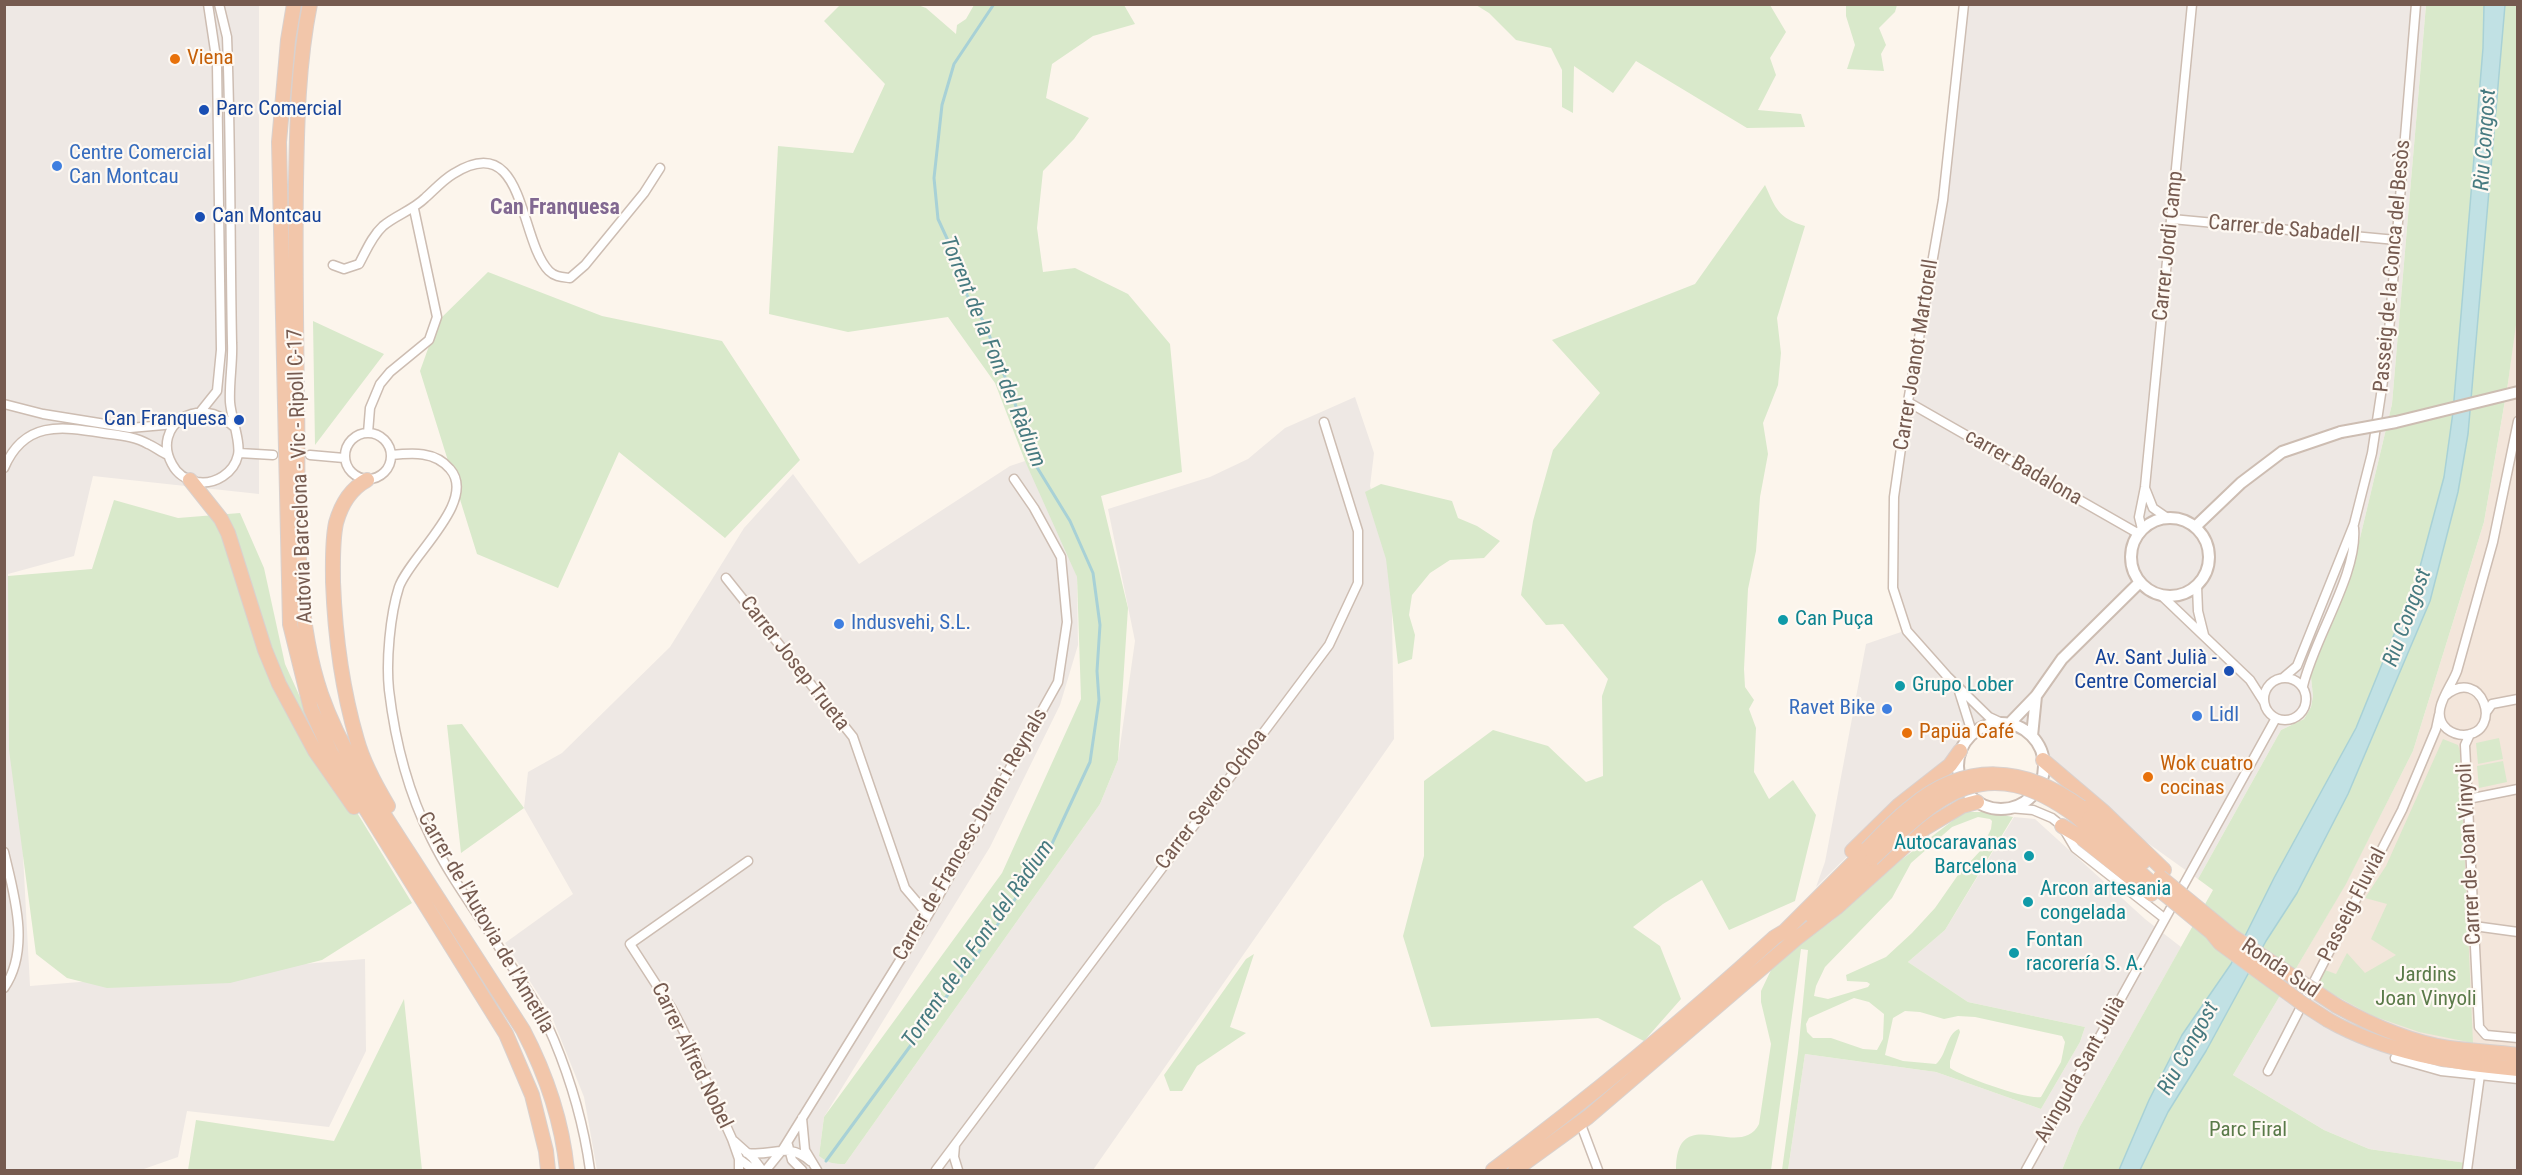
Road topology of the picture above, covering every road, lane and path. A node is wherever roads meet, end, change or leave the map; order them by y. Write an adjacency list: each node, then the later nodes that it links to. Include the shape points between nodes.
1 (208, 4): 16 (street, via 216,64 222,350 217,391)
2 (219, 4): 20 (street, via 228,52)
3 (294, 4): 70 (highway, Autovia Barcelona - Vic - Ripoll C-17, via 279,141 290,624 311,709 331,753)
4 (310, 4): 82 (highway, Autovia Barcelona - Vic - Ripoll C-17, via 302,48 296,136 295,250 299,532 306,625 321,694 342,744)
5 (1964, 4): 14 (street, Carrer Joanot Martorell, via 1943,200)
6 (2192, 4): 10 (street, Carrer Jordi Camp)
7 (2416, 4): 11 (street, Passeig de la Conca del Besòs)
8 (660, 168): 9 (street, via 644,193 570,278 549,271 532,240 519,194 504,172 490,164 475,163 451,174)
9 (414, 209): 12 (street, via 384,225 358,264 344,269); 21 (street, via 437,317 429,340 380,384 370,408)
10 (2172, 219): 11 (street, Carrer de Sabadell); 32 (street, Carrer Jordi Camp)
11 (2396, 240): 34 (street, Passeig de la Conca del Besòs, via 2384,377 2372,453)
12 (333, 265)
13 (2517, 392): 35 (street, bridge, via 2341,432 2282,452 2241,483)
14 (1908, 402): 36 (street, carrer Badalona); 46 (street, Carrer Joanot Martorell, via 1894,497 1893,588 1907,631)
15 (4, 404): 19 (street, via 130,428)
16 (201, 411): 19 (street); 20 (street, via 213,412)
17 (2517, 421): 42 (street, via 2493,542)
18 (1324, 422): 96 (street, Carrer Severo Ochoa, via 1358,531 1358,583 1329,645)
19 (175, 424): 23 (street)
20 (233, 426): 22 (street)
21 (368, 433): 26 (street, via 387,442); 27 (street, via 353,437)
22 (239, 453): 24 (street); 30 (street, via 232,469 222,478 209,483)
23 (168, 455): 28 (street, via 136,439 54,429 20,441); 30 (street, via 172,466)
24 (273, 455)
25 (310, 455): 27 (street)
26 (391, 455): 31 (street, via 384,473); 103 (street, Carrer de l'Autovia de l'Ametlla, via 424,454 437,458 454,474 456,484 448,516 399,586 390,638 389,686 399,747 416,804 432,840 553,1038 574,1095)
27 (344, 458): 31 (street, via 351,473)
28 (4, 468)
29 (1014, 479): 76 (street, Carrer de Francesc Duran i Reynals, via 1061,557 1067,622 1058,682)
30 (190, 480): 70 (highway, via 228,533 265,650 295,714 345,796)
31 (367, 480): 82 (highway, via 357,485 341,508 333,542 337,643 351,717 357,742 386,802 462,921)
32 (2145, 487): 33 (street, via 2153,508); 36 (street, Carrer Jordi Camp)
33 (2166, 517): 35 (street, via 2190,522); 36 (street)
34 (2354, 524): 43 (street, Passeig de la Conca del Besòs, via 2297,666); 47 (street, Passeig de la Conca del Besòs, via 2349,566)
35 (2195, 527): 39 (street, via 2207,543 2209,562)
36 (2140, 531): 38 (street, via 2131,554)
37 (726, 578): 76 (street, Carrer Josep Trueta, via 853,737 905,888)
38 (2140, 582): 40 (street); 49 (street, via 2062,659)
39 (2197, 586): 40 (street, via 2185,593); 41 (street, via 2198,612)
40 (2162, 596): 41 (street)
41 (2205, 635): 44 (street)
42 (2457, 670): 48 (street, via 2461,683); 50 (street)
43 (2284, 677): 45 (street); 47 (street)
44 (2250, 680): 45 (street); 53 (street)
45 (2271, 682): 53 (street)
46 (1957, 685): 58 (street, Carrer Joanot Martorell, via 1989,717); 63 (street, via 1970,726)
47 (2303, 686): 57 (street, via 2307,699 2302,712 2290,720)
48 (2472, 689): 50 (street, via 2458,688); 51 (street)
49 (2036, 696): 58 (street); 61 (street)
50 (2445, 696): 56 (street)
51 (2482, 698): 54 (street); 55 (street)
52 (2517, 699): 54 (street)
53 (2264, 702): 57 (street)
54 (2495, 703): 55 (street)
55 (2487, 712): 60 (street, via 2482,726)
56 (2439, 715): 59 (street); 62 (street, Passeig Fluvial)
57 (2276, 718): 77 (street, Avinguda Sant Julià)
58 (2005, 723): 61 (street); 63 (street, via 1986,725)
59 (2452, 732): 60 (street); 62 (street, via 2438,730); 64 (street, Carrer de Joan Vinyoli)
60 (2470, 734): 64 (street, Carrer de Joan Vinyoli)
61 (2032, 736): 65 (street)
62 (2433, 736): 90 (street, Passeig Fluvial, via 2402,810)
63 (1963, 745): 68 (street, via 1958,772 1961,783); 80 (highway, via 1950,765 1899,805 1815,887)
64 (2465, 745): 67 (street, Carrer de Joan Vinyoli)
65 (2043, 760): 69 (street, via 2036,791); 75 (highway, via 2103,811)
66 (2517, 789): 67 (street)
67 (2468, 799): 78 (street, Carrer de Joan Vinyoli)
68 (1977, 802): 69 (street, via 1987,807); 84 (highway, via 1962,806 1925,828)
69 (2009, 808): 71 (street, via 2033,810)
70 (369, 816): 101 (highway, Autovia Barcelona - Vic - Ripoll C-17, via 506,1034 532,1095)
71 (2062, 826): 75 (highway); 77 (street, via 2075,848)
72 (4, 852): 83 (street, via 15,898 18,949 15,967)
73 (1869, 854): 75 (highway, bridge, via 1911,806 1931,792 1972,776 1996,774 2034,780 2063,794); 80 (highway); 84 (highway)
74 (748, 861): 95 (street, Carrer Alfred Nobel, via 630,944 672,1009)
75 (2157, 882): 81 (highway, bridge); 81 (highway, via 2208,936)
76 (928, 915): 93 (street, Carrer de Francesc Duran i Reynals)
77 (2164, 918): 114 (street, Avinguda Sant Julià)
78 (2474, 926): 79 (street); 86 (street, Carrer de Joan Vinyoli, via 2480,1031 2490,1036)
79 (2517, 932)
80 (1775, 937): 111 (highway, via 1578,1108)
81 (2226, 939): 85 (highway, Ronda Sud, bridge, via 2274,983); 87 (highway, Ronda Sud, bridge, via 2364,1021 2446,1047)
82 (480, 962): 102 (highway, Autovia Barcelona - Vic - Ripoll C-17, via 537,1058 565,1147)
83 (4, 988)
84 (1722, 1003): 94 (highway)
85 (2344, 1029): 88 (highway, via 2363,1044); 89 (highway, Ronda Sud, via 2420,1055)
86 (2517, 1038)
87 (2517, 1055)
88 (2395, 1059): 91 (street, via 2440,1071)
89 (2517, 1069)
90 (2268, 1071)
91 (2480, 1075): 92 (street); 115 (street)
92 (2517, 1079)
93 (802, 1117): 97 (street, Carrer de Francesc Duran i Reynals); 100 (street, via 803,1142)
94 (1580, 1122): 112 (highway); 113 (street)
95 (732, 1139): 98 (street, Carrer Alfred Nobel); 99 (street, Carrer Alfred Nobel)
96 (955, 1144): 109 (street, Carrer Severo Ochoa); 110 (street)
97 (786, 1146): 98 (street, via 762,1154); 100 (street); 106 (street, Carrer de Francesc Duran i Reynals); 107 (street)
98 (747, 1153): 106 (street, Carrer Alfred Nobel)
99 (739, 1159): 104 (street, Carrer Alfred Nobel); 105 (street)
100 (810, 1161): 108 (street)
101 (548, 1170)
102 (567, 1170)
103 (590, 1170)
104 (739, 1170)
105 (754, 1170)
106 (764, 1170)
107 (802, 1170)
108 (817, 1170)
109 (936, 1170)
110 (958, 1170)
111 (1493, 1170)
112 (1515, 1170)
113 (1598, 1170)
114 (2026, 1170)
115 (2468, 1170)

